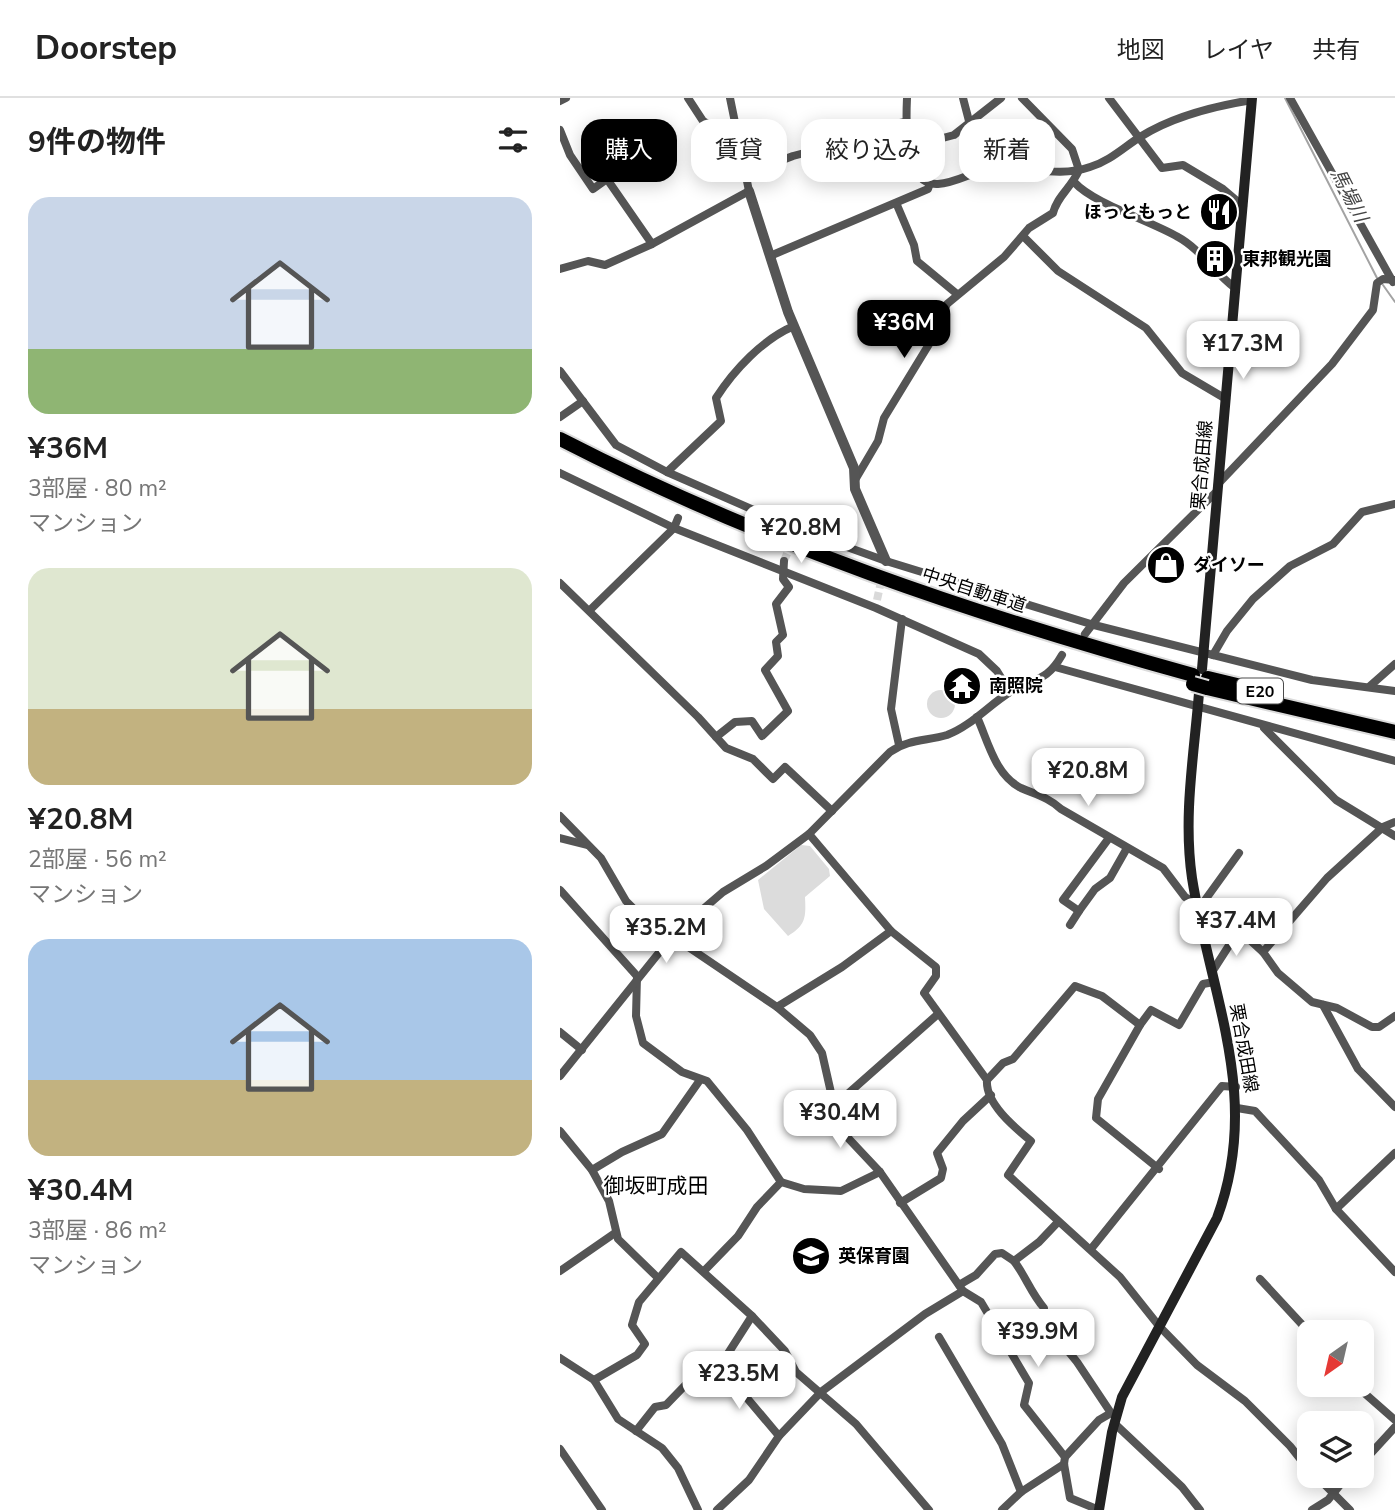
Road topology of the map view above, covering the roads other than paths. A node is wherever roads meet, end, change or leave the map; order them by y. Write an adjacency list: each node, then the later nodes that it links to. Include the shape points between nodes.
1 (566, 98): 11 (street)
2 (688, 98): 12 (street)
3 (730, 98): 13 (street)
4 (907, 98): 14 (street)
5 (963, 98): 15 (street)
6 (1001, 98): 16 (street)
7 (1109, 98): 18 (street)
8 (1290, 98): 30 (street)
9 (1252, 99): 18 (street, via 1215,107); 25 (main road, 栗合成田線)
10 (1029, 100): 19 (street, via 1072,149)
11 (560, 101)
12 (703, 119)
13 (734, 119)
14 (905, 119)
15 (968, 119)
16 (972, 119)
17 (560, 130): 27 (street, via 586,181 593,189 607,179)
18 (1141, 136): 19 (street, via 1123,151); 25 (street, via 1162,168 1183,165)
19 (1079, 170): 21 (street); 22 (street, via 990,169 946,183)
20 (747, 182): 23 (street)
21 (1074, 182): 26 (street, via 1056,201 1053,213 1029,228); 31 (street, via 1087,195 1180,238)
22 (930, 183): 24 (street, via 928,189)
23 (749, 191): 27 (street); 28 (street)
24 (897, 205): 28 (street); 32 (street, via 917,261)
25 (1243, 206): 31 (main road, 栗合成田線)
26 (1024, 237): 32 (street); 35 (street, via 1058,271 1146,328 1182,373)
27 (652, 244): 29 (street, via 606,265 588,261)
28 (770, 256): 33 (street)
29 (560, 270)
30 (1389, 280): 44 (street, via 1373,310 1332,364)
31 (1235, 288): 35 (main road, 栗合成田線)
32 (957, 294): 42 (street, via 947,304 932,341 884,418 878,441)
33 (794, 326): 40 (street, via 768,340 726,382 716,398 721,421); 42 (street)
34 (560, 371): 36 (street)
35 (1226, 399): 44 (main road, 栗合成田線)
36 (583, 401): 37 (street); 40 (street, via 616,445)
37 (560, 417)
38 (560, 439): 61 (highway, 中央自動車道 / E20, via 713,513 865,573)
39 (560, 449): 61 (highway, 中央自動車道 / E20, via 710,522 862,582 1033,639)
40 (667, 472): 43 (street)
41 (560, 473): 48 (street)
42 (855, 480): 50 (street)
43 (694, 484): 45 (street); 50 (street, via 796,533)
44 (1218, 487): 55 (street, via 1124,583); 57 (main road, 栗合成田線)
45 (689, 495)
46 (1395, 504): 57 (street, via 1362,512 1332,544 1290,566 1253,599)
47 (678, 518): 48 (street)
48 (674, 528): 51 (street); 53 (street)
49 (784, 561): 51 (street)
50 (885, 566): 55 (street)
51 (782, 573): 54 (street, via 876,604); 70 (street, via 789,587 776,604 783,635 776,642 778,656 765,670 788,711 761,736 752,722 735,722)
52 (560, 583): 53 (street)
53 (590, 610): 70 (street)
54 (902, 620): 64 (street, via 979,654); 71 (street, via 891,709)
55 (1094, 625): 56 (street); 57 (street)
56 (1084, 634)
57 (1208, 653): 61 (main road, 栗合成田線); 62 (street, via 1312,680)
58 (1062, 656): 60 (street)
59 (1395, 664): 62 (street)
60 (1055, 667): 64 (street, via 1035,683); 65 (street)
61 (1200, 681): 65 (main road, 栗合成田線); 67 (highway, 中央自動車道 / E20); 69 (highway, 中央自動車道 / E20)
62 (1370, 686): 63 (street)
63 (1395, 691)
64 (1010, 692): 66 (street)
65 (1198, 707): 68 (street); 85 (main road, 栗合成田線, via 1188,819)
66 (978, 717): 71 (street, via 947,734); 80 (street, via 998,766 1011,781 1048,797)
67 (1395, 722)
68 (1263, 727): 72 (street); 76 (street, via 1336,800)
69 (1395, 732)
70 (716, 737): 73 (street, via 726,748 753,759 773,779 785,767)
71 (899, 745): 73 (street)
72 (1395, 761)
73 (832, 811): 77 (street)
74 (560, 816): 81 (street)
75 (1395, 821): 76 (street)
76 (1383, 827): 78 (street); 91 (street, via 1327,878)
77 (809, 834): 89 (street); 90 (street, via 723,892)
78 (1395, 836)
79 (560, 838): 81 (street)
80 (1109, 838): 82 (street); 86 (street, via 1063,900)
81 (588, 845): 90 (street, via 626,901)
82 (1128, 848): 85 (street, via 1163,868 1185,897); 86 (street, via 1110,878)
83 (1239, 853): 85 (street)
84 (560, 890): 92 (street)
85 (1199, 905): 88 (street); 93 (main road, 栗合成田線)
86 (1079, 911): 87 (street)
87 (1070, 925)
88 (1239, 930): 91 (street); 93 (street)
89 (891, 931): 95 (street); 96 (street, via 936,967 936,976 924,993 938,1007)
90 (674, 934): 92 (street); 95 (street)
91 (1263, 952): 94 (street, via 1300,993)
92 (637, 976): 100 (street); 102 (street, via 639,1036)
93 (1213, 977): 98 (street, via 1203,984 1179,1025 1151,1010); 104 (main road, 栗合成田線)
94 (1323, 1005): 97 (street, via 1372,1027); 107 (street, via 1358,1069)
95 (777, 1007): 106 (street, via 810,1035 822,1053)
96 (938, 1014): 103 (street); 106 (street)
97 (1395, 1016)
98 (1140, 1025): 103 (street, via 1102,996 1075,986 1013,1059); 111 (street, via 1098,1099 1096,1118)
99 (560, 1032): 100 (street)
100 (582, 1050): 101 (street)
101 (560, 1076)
102 (700, 1080): 112 (street, via 662,1134); 114 (street, via 707,1082 747,1130)
103 (987, 1080): 105 (street)
104 (1236, 1087): 108 (main road, 栗合成田線); 111 (street, via 1222,1086)
105 (991, 1096): 115 (street, via 937,1153 941,1178); 117 (street, via 1012,1125 1031,1141 1008,1175)
106 (834, 1106): 113 (street, via 849,1139)
107 (1395, 1107)
108 (1237, 1108): 116 (street, via 1255,1111 1319,1180); 129 (main road, 栗合成田線, via 1233,1160 1219,1211)
109 (560, 1130): 112 (street)
110 (1395, 1153): 116 (street)
111 (1159, 1169): 119 (street)
112 (593, 1170): 118 (street, via 609,1201)
113 (880, 1172): 114 (street, via 841,1191); 115 (street)
114 (780, 1182): 122 (street)
115 (900, 1203): 126 (street)
116 (1336, 1209): 123 (street)
117 (1058, 1223): 119 (street); 120 (street)
118 (615, 1233): 121 (street); 124 (street)
119 (1091, 1249): 129 (street)
120 (1014, 1261): 126 (street, via 995,1254); 136 (street, via 1026,1277 1028,1290 1044,1308 1042,1320)
121 (560, 1271)
122 (704, 1271): 124 (street, via 681,1252); 127 (street)
123 (1395, 1272)
124 (658, 1278): 133 (street, via 639,1302 632,1325 645,1345 637,1355)
125 (1260, 1279): 128 (street)
126 (961, 1288): 134 (street); 144 (street, via 981,1302 1003,1338 1029,1383 1024,1405)
127 (752, 1316): 132 (street); 134 (street, via 785,1351 796,1372)
128 (1298, 1320)
129 (1159, 1326): 136 (main road, 栗合成田線); 143 (street, via 1197,1365 1245,1401)
130 (939, 1337): 148 (street, via 1002,1444)
131 (560, 1358): 133 (street)
132 (720, 1366): 139 (street, via 696,1374 666,1405 655,1407); 140 (street)
133 (594, 1380): 139 (street, via 618,1419)
134 (821, 1392): 140 (street); 152 (street, via 856,1424)
135 (1369, 1397): 137 (street)
136 (1114, 1418): 144 (street, via 1099,1420); 154 (main road, 栗合成田線); 155 (street)
137 (1395, 1420)
138 (1395, 1427): 142 (street)
139 (636, 1431): 150 (street, via 662,1448 678,1468)
140 (779, 1436): 151 (street, via 748,1480)
141 (560, 1449): 149 (street)
142 (1374, 1450)
143 (1297, 1455)
144 (1064, 1460): 148 (street); 154 (street, via 1070,1498)
145 (1329, 1488): 147 (street)
146 (1335, 1488): 147 (street)
147 (1332, 1491): 156 (street, via 1328,1500); 157 (street)
148 (1021, 1492): 153 (street)
149 (602, 1510)
150 (698, 1510)
151 (717, 1510)
152 (929, 1510)
153 (1002, 1510)
154 (1099, 1510)
155 (1200, 1510)
156 (1312, 1510)
157 (1350, 1510)

